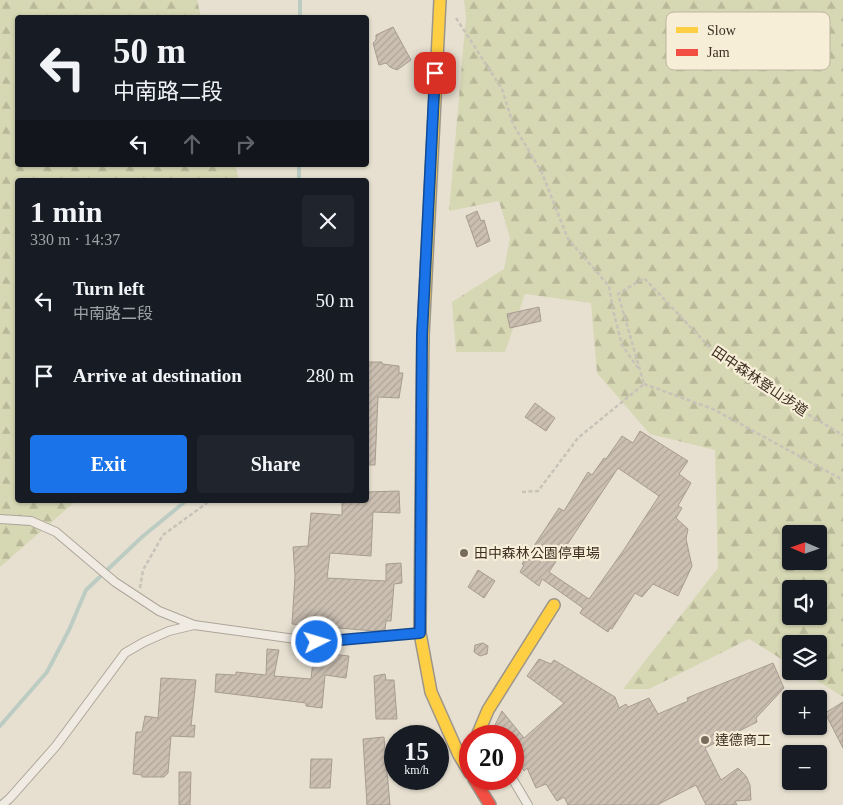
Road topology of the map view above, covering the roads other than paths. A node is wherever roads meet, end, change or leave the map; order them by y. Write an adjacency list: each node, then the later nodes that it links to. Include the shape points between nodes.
1 (440, 0): 5 (main road, via 422,336)
2 (0, 519): 4 (lane, via 31,521 56,532 115,582 159,611)
3 (554, 605): 6 (main road)
4 (194, 625): 5 (lane, via 317,642); 10 (lane, via 169,631 125,653 56,746)
5 (420, 633): 7 (main road, via 431,692)
6 (482, 725)
7 (459, 747)
8 (481, 790): 11 (main road)
9 (519, 790): 12 (lane)
10 (2, 805)
11 (490, 805)
12 (528, 805)

